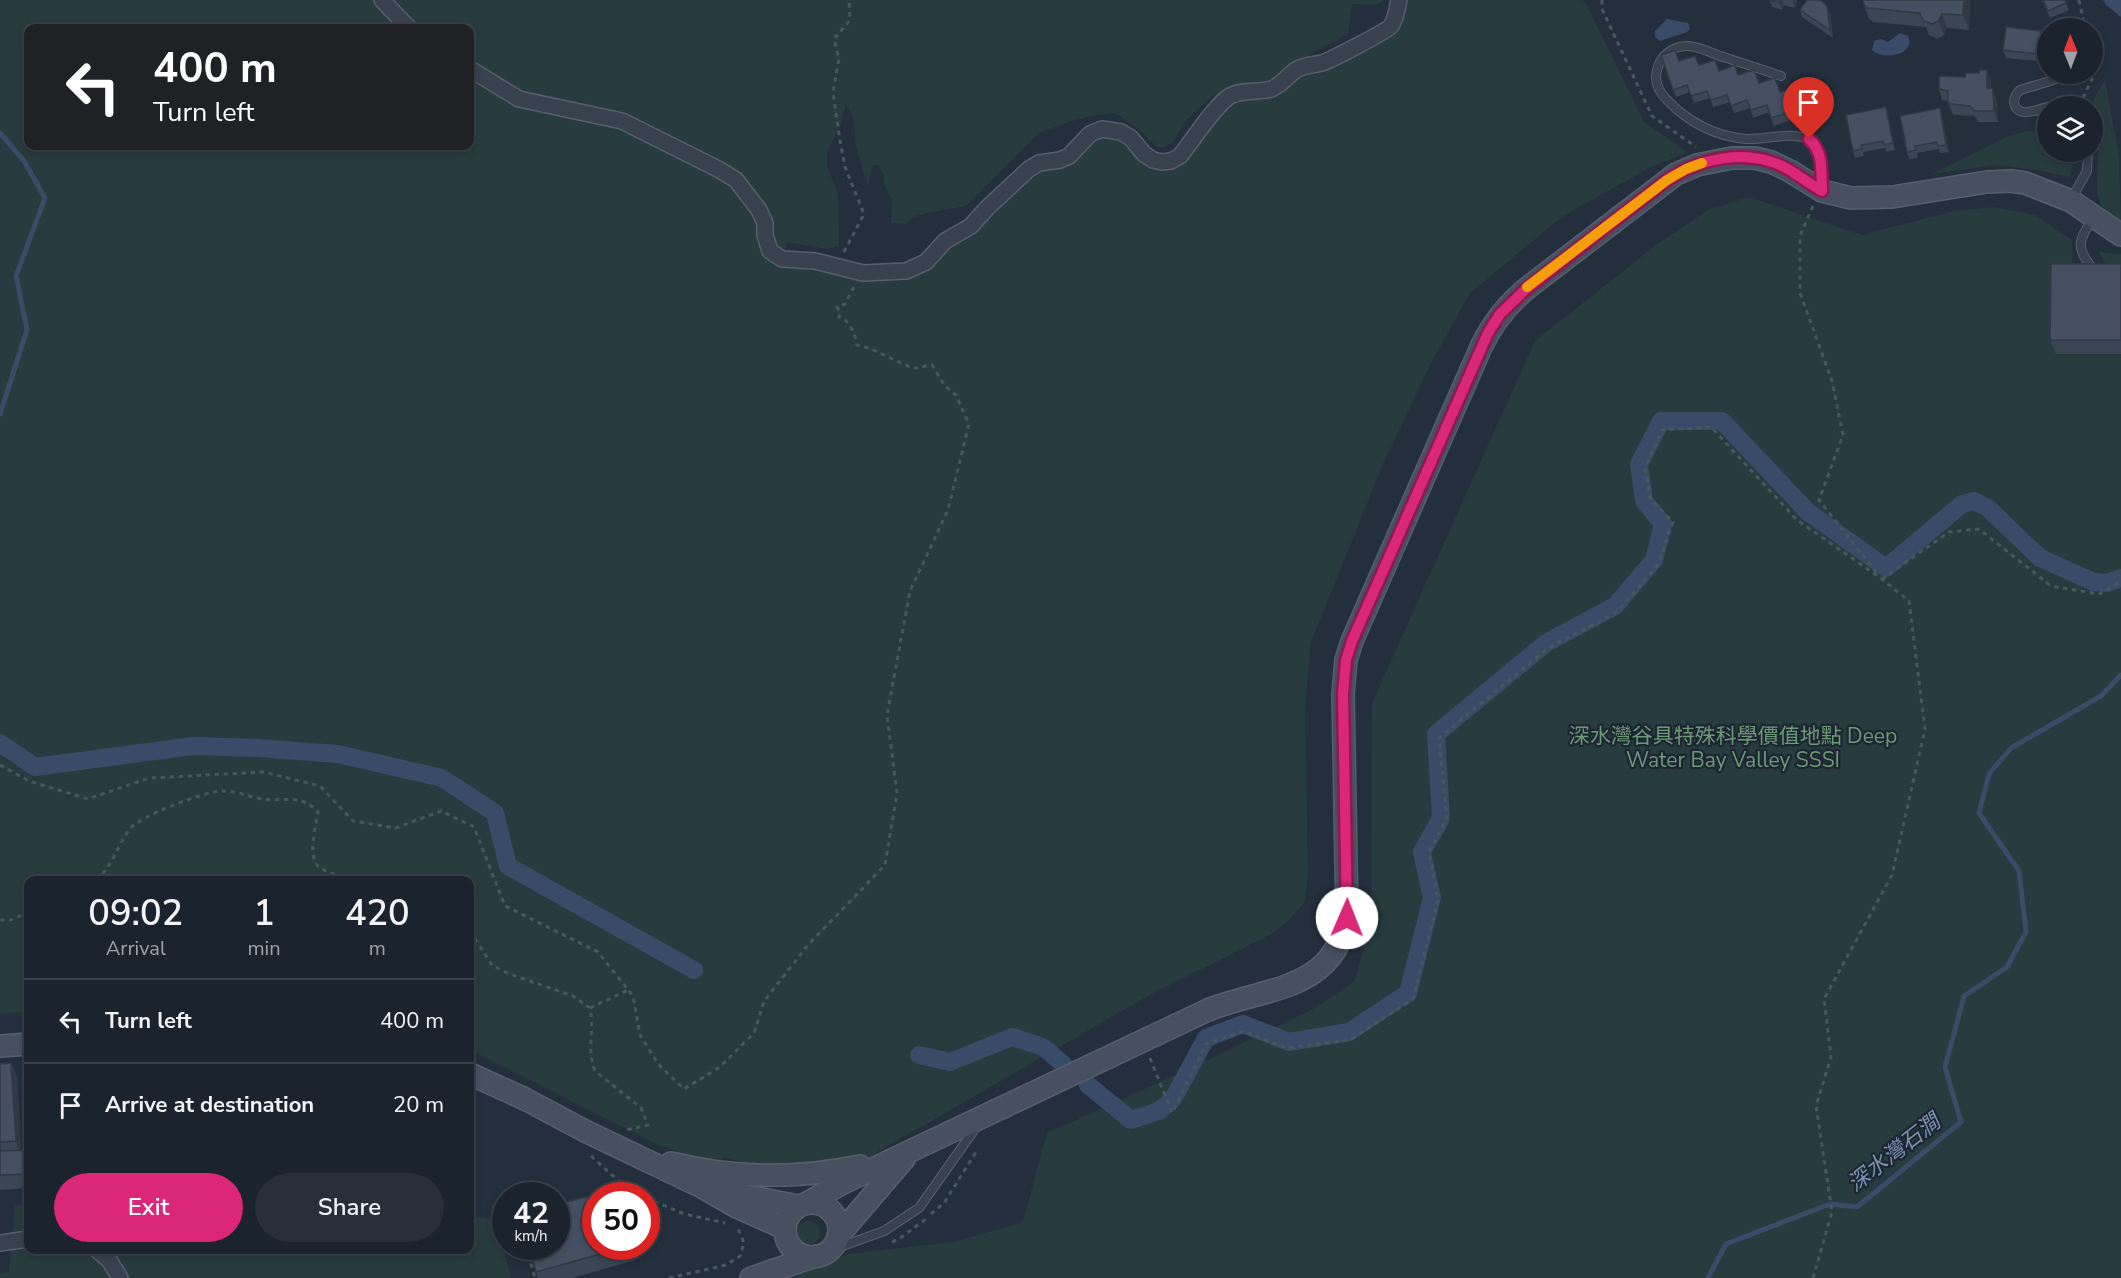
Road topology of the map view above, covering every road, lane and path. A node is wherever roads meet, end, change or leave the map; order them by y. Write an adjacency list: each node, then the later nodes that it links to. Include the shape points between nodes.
1 (382, 0): 7 (street)
2 (849, 0): 18 (path, via 850,20 834,39 839,60 833,92 845,167 864,214)
3 (1399, 0): 19 (street, via 1390,27 1377,36 1337,57 1297,69 1277,87 1231,96 1172,161 1153,160 1131,138 1102,129 1090,134 1070,156 1029,169 971,226 945,241 926,262 906,271)
4 (1602, 0): 12 (path, via 1602,9 1652,116)
5 (2079, 0): 6 (path)
6 (2083, 18)
7 (406, 24)
8 (474, 71): 18 (street, via 519,99 622,122 720,170 736,180 759,210 770,251 782,260)
9 (1780, 76): 14 (lane, via 1689,46 1671,50 1659,63 1656,82 1675,109 1704,128 1746,139 1796,135 1809,139 1820,155)
10 (2040, 84): 11 (lane, via 2020,90 2014,101 2021,112)
11 (2037, 111)
12 (1704, 152)
13 (2087, 162): 15 (lane, via 2087,171)
14 (1819, 196): 15 (main road, via 1877,199 2011,181 2038,186); 21 (path, via 1800,236 1800,293 1832,381 1843,435 1819,500); 35 (main road, via 1790,171 1764,160 1732,158 1697,165 1667,180 1507,307 1482,345 1346,660 1343,694 1348,908 1336,951 1317,972 1299,982 1208,1010)
15 (2071, 201): 16 (main road)
16 (2094, 217): 17 (main road); 20 (lane, via 2082,235 2080,249)
17 (2121, 235)
18 (836, 266): 19 (street)
19 (863, 273): 29 (path, via 845,304 837,308 839,317 856,335 857,345 912,368 932,365 956,395 969,424 948,510 910,591 887,715 897,793 885,865 808,945 764,1001 754,1033 720,1067 684,1089 658,1064 640,1035 633,996)
20 (2098, 275)
21 (1882, 579): 22 (path, via 1950,532 1979,529 2051,586 2099,594); 33 (path, via 1797,520 1711,427 1662,430 1645,469 1651,500 1673,522 1658,565 1617,612 1548,648 1439,738 1447,818 1429,852 1438,900 1413,999 1350,1040 1285,1048 1244,1031 1206,1044 1172,1113); 55 (path, via 1909,601 1925,729 1892,875 1824,999 1831,1058 1816,1106 1832,1212)
22 (2121, 582)
23 (0, 765): 29 (path, via 29,780 88,799 149,778 264,772 320,786 353,821 396,828 441,811 474,827 505,906 598,952)
24 (101, 876): 25 (path, via 138,821 201,794 223,790 263,800 308,802 318,812 314,859 318,867)
25 (340, 876)
26 (24, 914): 27 (path)
27 (0, 920)
28 (474, 937): 30 (path, via 492,965 573,996)
29 (628, 990): 30 (path)
30 (590, 1008): 36 (path, via 591,1062 595,1071 641,1108 648,1125)
31 (24, 1044): 32 (main road)
32 (0, 1046)
33 (1148, 1054)
34 (474, 1076): 39 (main road)
35 (986, 1116): 38 (main road); 47 (lane, via 919,1208 884,1231)
36 (619, 1131)
37 (977, 1149): 46 (path, via 944,1203 921,1224)
38 (910, 1152): 39 (main road, via 822,1174 780,1176 740,1176 694,1169); 42 (main road); 47 (main road)
39 (630, 1153): 40 (main road)
40 (702, 1187): 42 (main road); 43 (main road)
41 (660, 1204): 52 (path, via 684,1214 731,1224 740,1231 744,1244 740,1256 726,1264)
42 (803, 1205): 43 (main road, via 791,1212); 47 (main road, via 818,1203 837,1220)
43 (785, 1231): 47 (main road, via 796,1252 806,1256); 53 (main road, via 771,1258)
44 (24, 1240): 45 (street)
45 (0, 1243)
46 (888, 1243)
47 (827, 1248): 54 (main road)
48 (102, 1254): 50 (street)
49 (530, 1260): 51 (path)
50 (120, 1278)
51 (535, 1278)
52 (669, 1278)
53 (740, 1278)
54 (751, 1278)
55 (1813, 1278)

